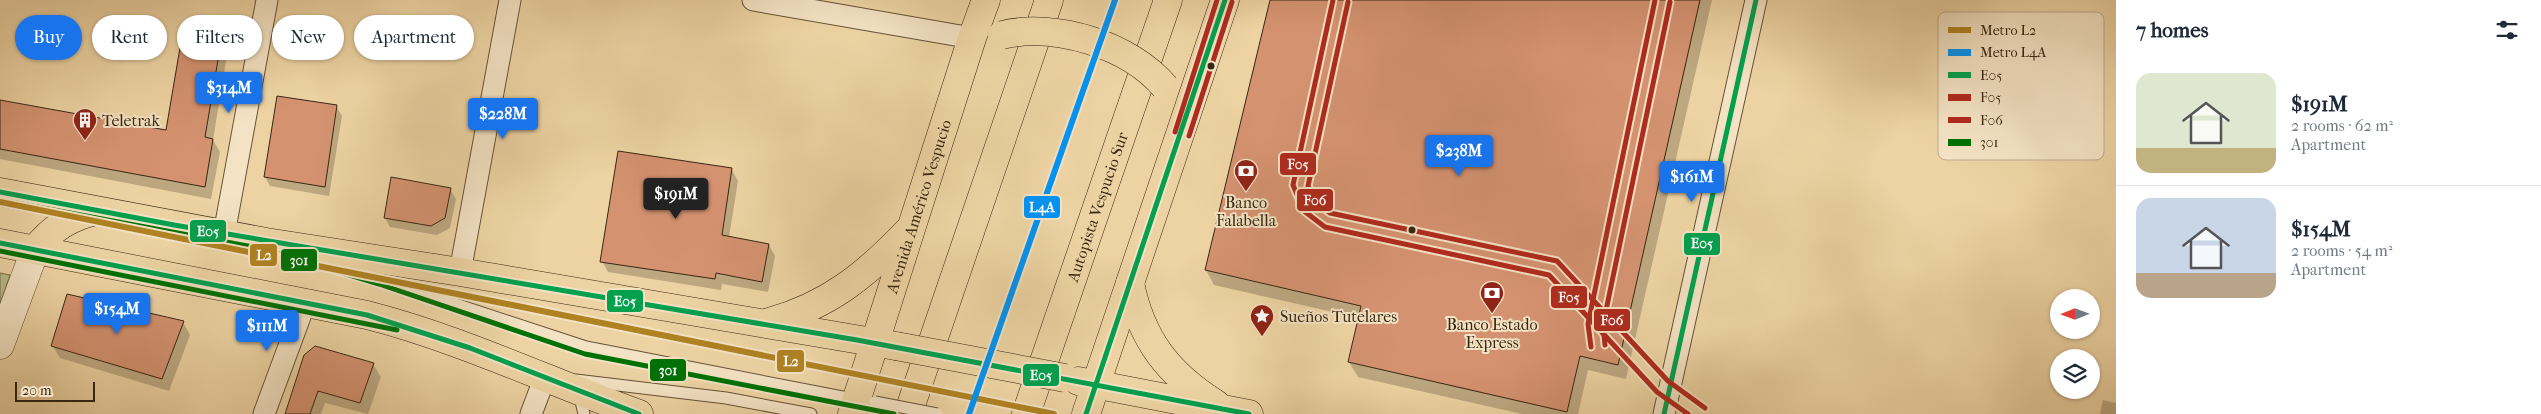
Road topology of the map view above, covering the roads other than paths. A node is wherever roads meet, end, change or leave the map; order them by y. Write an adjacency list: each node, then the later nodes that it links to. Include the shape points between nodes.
1 (267, 0): 14 (street)
2 (510, 0): 18 (street)
3 (754, 0): 9 (street)
4 (986, 0): 9 (main road, Avenida Américo Vespucio)
5 (1049, 0): 33 (main road)
6 (1168, 0): 35 (main road, Autopista Vespucio Sur)
7 (1225, 0): 10 (main road)
8 (1756, 0): 37 (street)
9 (970, 45): 10 (main road, bridge, via 1002,35 1041,30 1069,35 1130,58 1155,75 1165,87); 13 (main road, Avenida Américo Vespucio)
10 (1182, 134): 19 (main road)
11 (0, 192): 12 (main road)
12 (100, 211): 14 (main road); 17 (main road, via 59,225)
13 (913, 226): 21 (main road, via 842,291 803,311); 22 (main road, Avenida Américo Vespucio)
14 (224, 234): 15 (main road)
15 (266, 242): 18 (main road); 27 (lane, via 381,277 586,347)
16 (0, 243): 17 (main road)
17 (35, 250): 20 (main road); 23 (street)
18 (460, 272): 21 (main road)
19 (1130, 283): 25 (main road); 28 (main road, via 1139,319 1157,353 1182,379)
20 (305, 303): 24 (main road, via 449,338); 29 (street)
21 (764, 324): 22 (main road)
22 (885, 344): 25 (main road, bridge); 27 (main road, Avenida Américo Vespucio)
23 (0, 345)
24 (545, 377): 26 (main road); 30 (street); 32 (lane, via 645,387)
25 (1097, 385): 28 (main road); 36 (main road)
26 (581, 402): 31 (main road)
27 (861, 405): 34 (lane, bridge)
28 (1238, 412)
29 (264, 414)
30 (531, 414)
31 (638, 414)
32 (812, 414)
33 (908, 414)
34 (937, 414)
35 (1026, 414)
36 (1086, 414)
37 (1664, 414)

